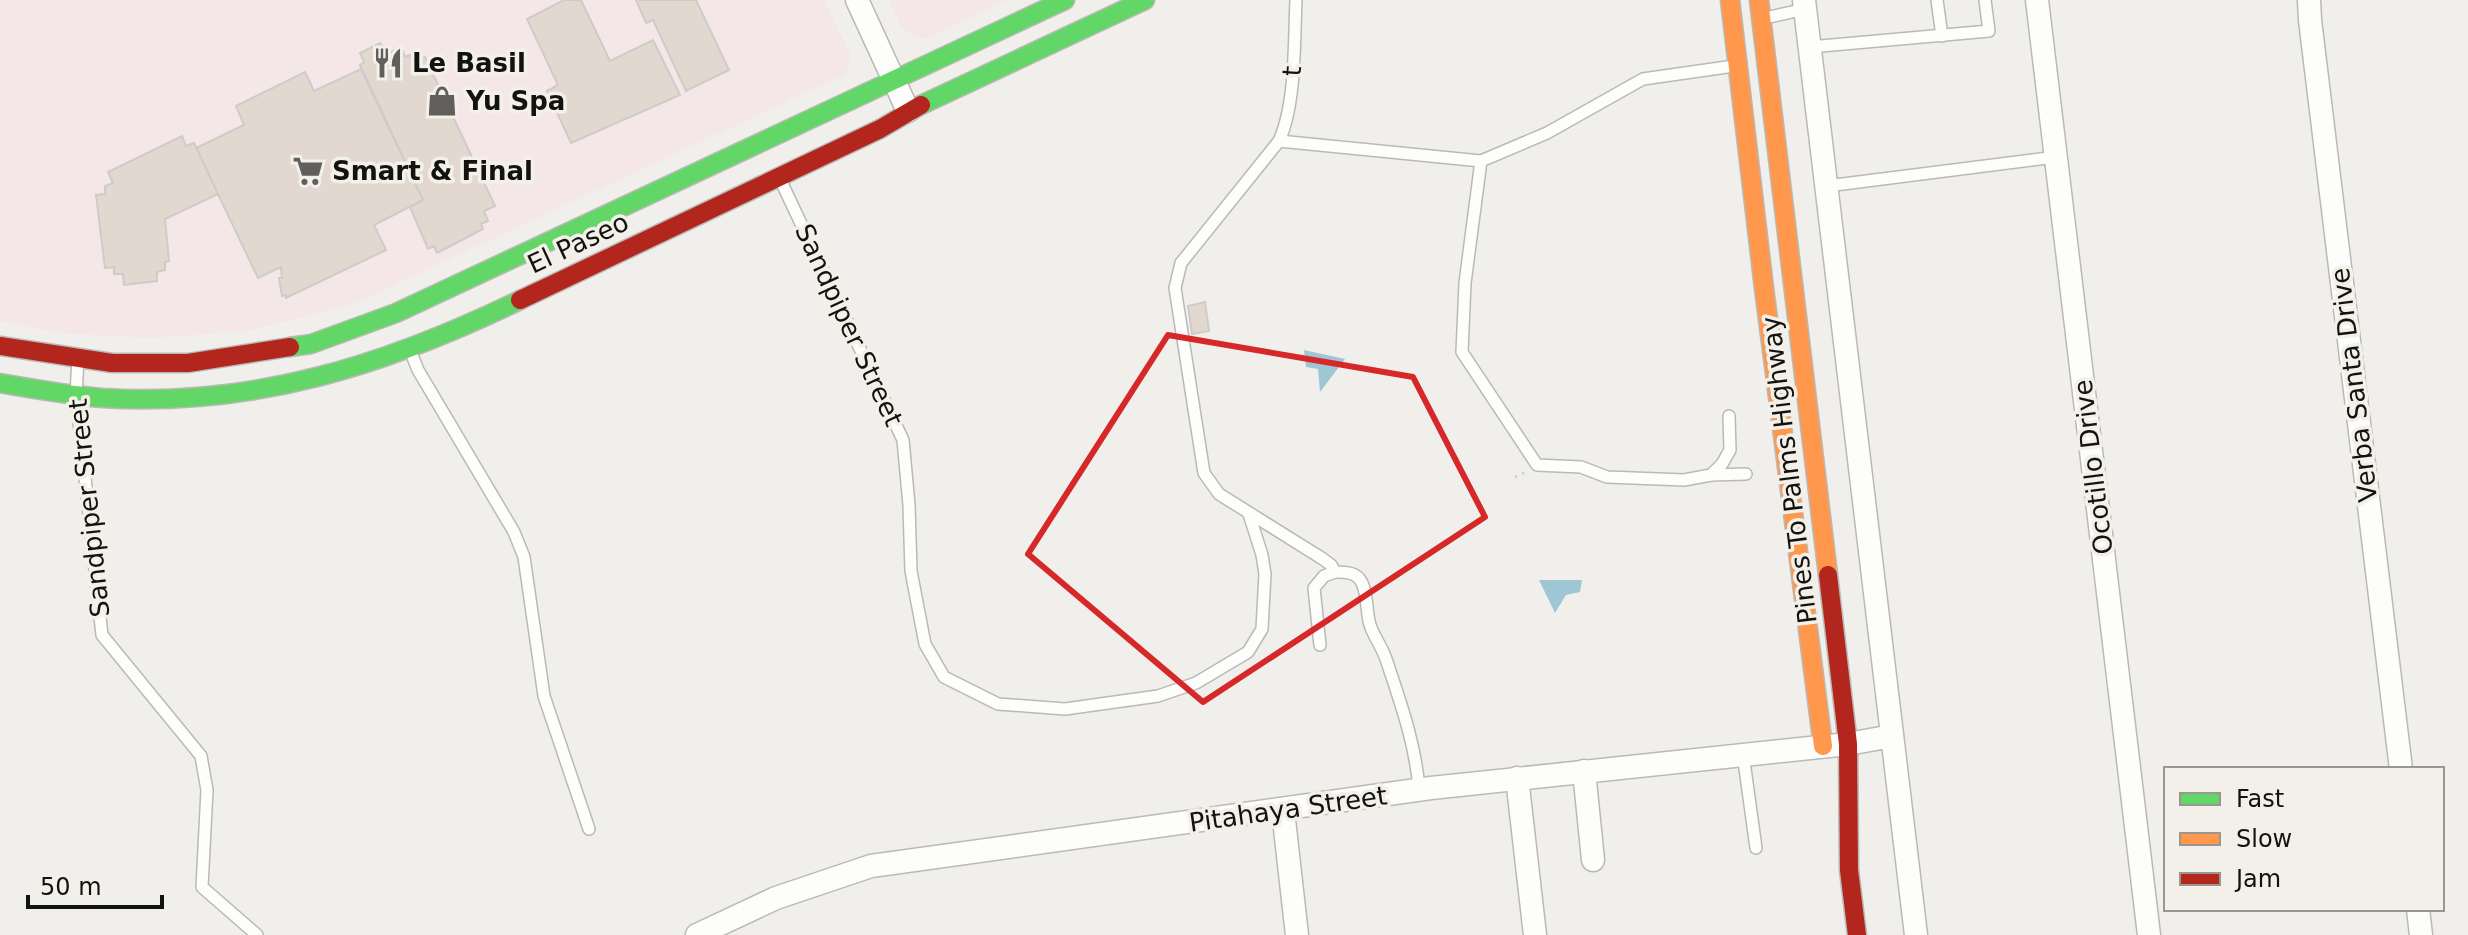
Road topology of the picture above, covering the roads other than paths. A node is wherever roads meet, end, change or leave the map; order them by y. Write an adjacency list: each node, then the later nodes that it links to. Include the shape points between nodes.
1 (857, 0): 18 (street)
2 (1068, 0): 17 (street, via 1072,7 1066,17 1025,37); 18 (street, El Paseo)
3 (1145, 0): 17 (street, El Paseo)
4 (1296, 0): 20 (lane, t, via 1290,100)
5 (1730, 0): 16 (street, Pines To Palms Highway)
6 (1759, 0): 12 (street, Pines To Palms Highway)
7 (1937, 0): 13 (lane)
8 (1985, 0): 13 (lane, via 1989,31)
9 (2037, 0): 21 (street, Ocotillo Drive)
10 (2309, 0): 42 (street, Verba Santa Drive)
11 (1805, 5): 12 (lane); 14 (street)
12 (1761, 19): 15 (street, Pines To Palms Highway)
13 (1942, 36): 14 (lane)
14 (1810, 47): 24 (street)
15 (1766, 62): 16 (lane); 39 (street, Pines To Palms Highway)
16 (1738, 65): 22 (lane, via 1643,79 1547,133); 40 (street, Pines To Palms Highway)
17 (1005, 66): 19 (street, El Paseo)
18 (895, 81): 19 (street); 27 (street, El Paseo, via 353,330 311,344 188,363 112,363)
19 (908, 111): 23 (street, El Paseo)
20 (1279, 141): 22 (lane); 33 (lane, via 1185,256 1175,281 1204,473 1219,494)
21 (2056, 157): 24 (lane); 57 (street, Ocotillo Drive)
22 (1481, 161): 32 (lane, via 1462,352 1537,465 1581,467 1607,477 1684,480)
23 (779, 176): 26 (street, El Paseo); 35 (lane, Sandpiper Street, via 903,440 911,571 925,644 944,677 998,704 1065,709 1158,696 1196,683 1256,642 1262,629)
24 (1827, 186): 38 (street)
25 (0, 346): 27 (street, El Paseo)
26 (410, 349): 29 (street, El Paseo, via 284,387 144,400); 47 (lane, via 524,557 544,696)
27 (78, 357): 29 (lane, Sandpiper Street)
28 (0, 383): 29 (street, El Paseo)
29 (76, 395): 51 (lane, Sandpiper Street, via 102,635 201,756 207,790 202,887)
30 (1729, 416): 32 (lane, via 1730,450)
31 (1746, 474): 32 (lane)
32 (1711, 475)
33 (1249, 514): 34 (lane); 35 (lane, Sandpiper Street)
34 (1286, 536): 35 (lane, via 1273,535); 36 (lane)
35 (1262, 555)
36 (1335, 572): 37 (lane, via 1314,588); 45 (lane, via 1356,575 1363,584 1374,638 1384,654 1417,760)
37 (1320, 645)
38 (1892, 736): 39 (street, Pitahaya Street); 56 (street)
39 (1848, 744): 40 (street, Pitahaya Street); 55 (street, Pines To Palms Highway, via 1849,870)
40 (1823, 746): 41 (street, Pitahaya Street)
41 (1743, 754): 43 (street, Pitahaya Street); 48 (lane)
42 (2401, 767)
43 (1584, 771): 44 (street, Pitahaya Street); 49 (street)
44 (1517, 778): 45 (street, Pitahaya Street); 54 (street)
45 (1419, 790): 46 (street, Pitahaya Street)
46 (1283, 811): 52 (street, Pitahaya Street, via 871,866 776,898); 53 (street)
47 (589, 829)
48 (1756, 848)
49 (1593, 860)
50 (2418, 911): 58 (street)
51 (257, 935)
52 (697, 935)
53 (1297, 935)
54 (1535, 935)
55 (1857, 935)
56 (1916, 935)
57 (2149, 935)
58 (2421, 935)

